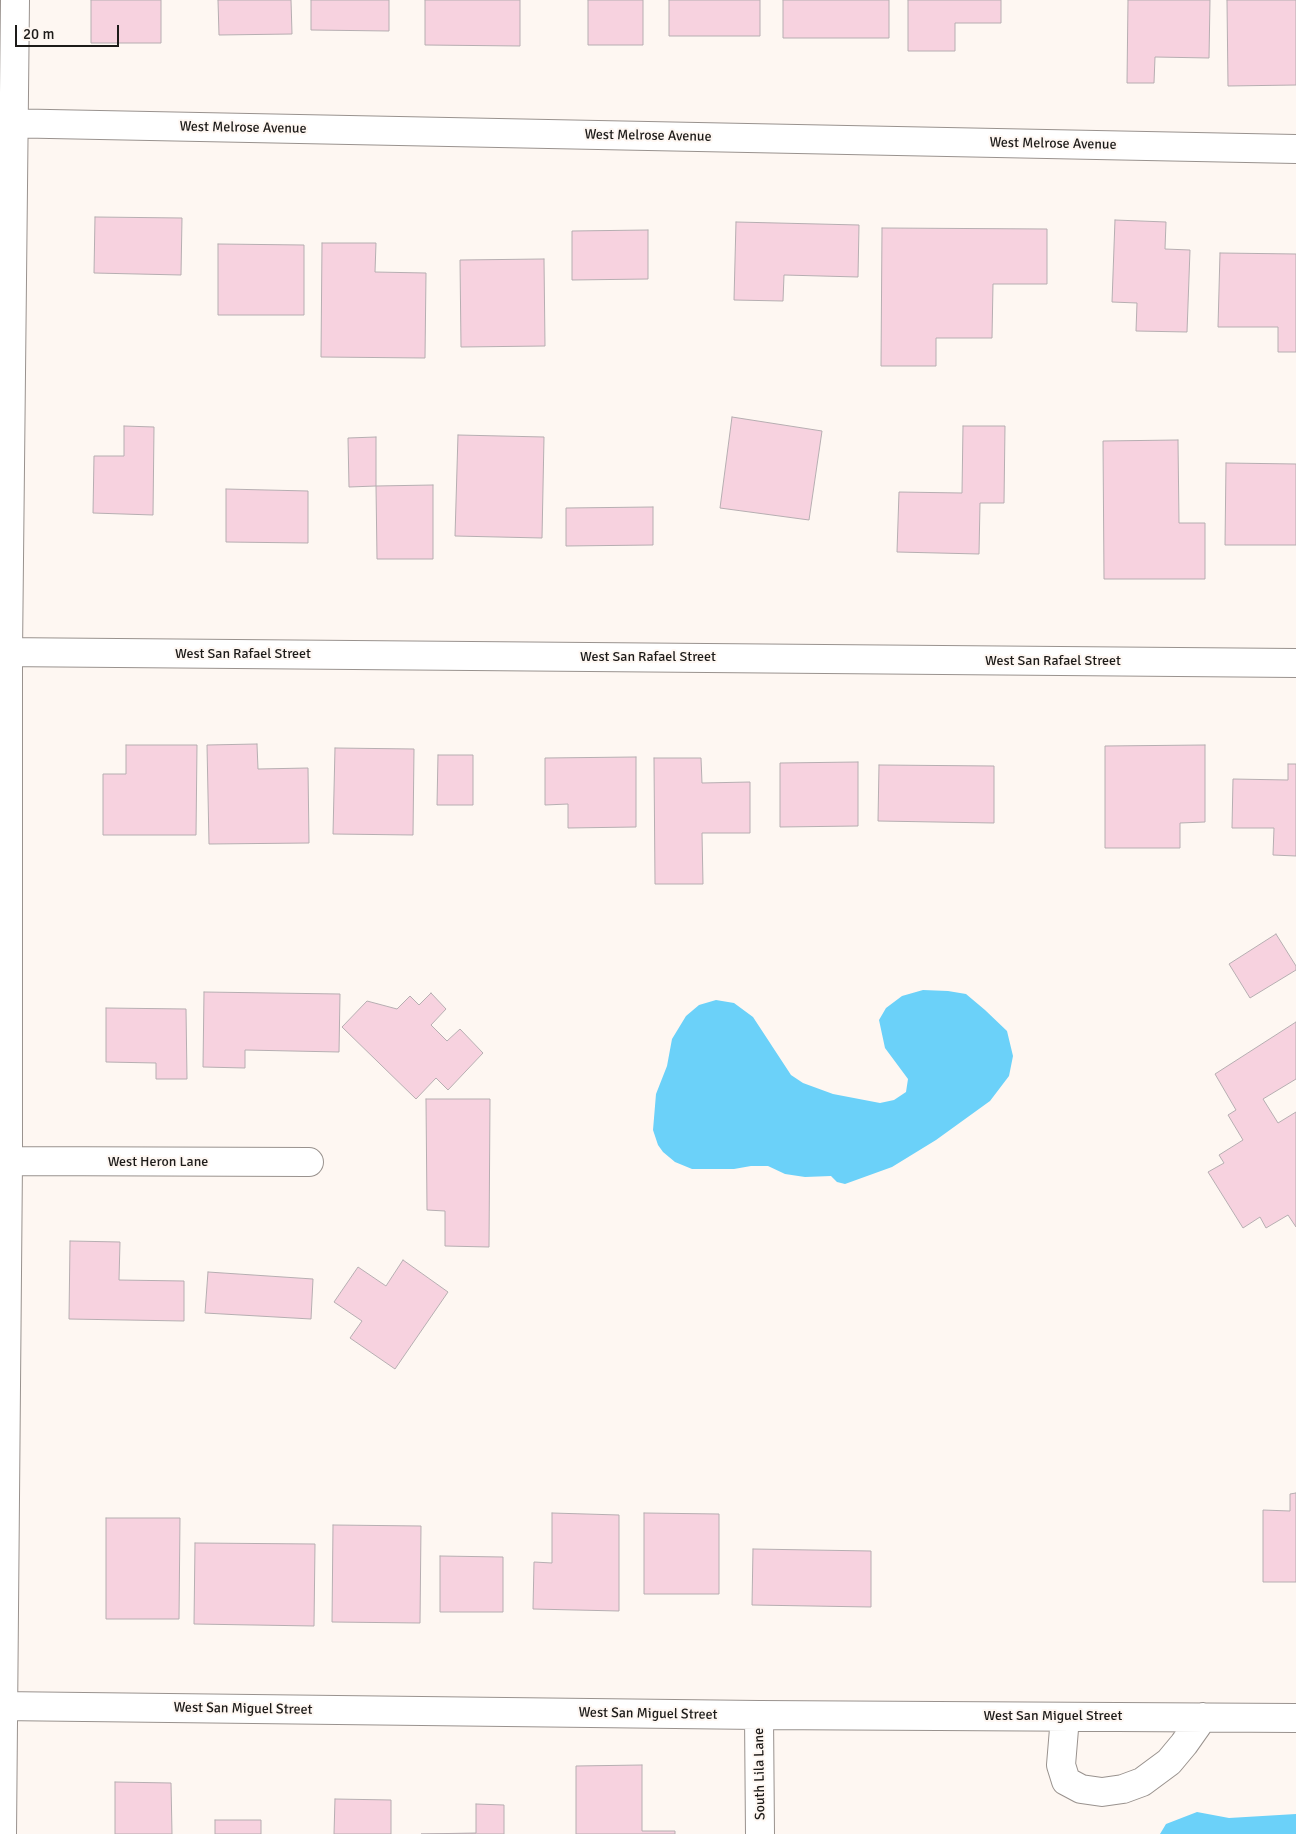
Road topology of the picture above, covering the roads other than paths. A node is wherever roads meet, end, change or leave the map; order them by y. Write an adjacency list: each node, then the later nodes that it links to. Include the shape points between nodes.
1 (14, 0): 2 (street)
2 (7, 123): 3 (street, West Melrose Avenue); 4 (street)
3 (1296, 149)
4 (4, 652): 5 (street, West San Rafael Street); 6 (street)
5 (1296, 663)
6 (8, 1161): 7 (street, West Heron Lane); 8 (street)
7 (309, 1162)
8 (1, 1706): 9 (street, West San Miguel Street); 13 (street)
9 (759, 1715): 10 (street, West San Miguel Street); 14 (street, South Lila Lane)
10 (1065, 1717): 11 (street, West San Miguel Street); 11 (street, via 1061,1765 1066,1781 1081,1790 1102,1792 1123,1790 1142,1782 1169,1762)
11 (1203, 1717): 12 (street, West San Miguel Street)
12 (1296, 1718)
13 (2, 1834)
14 (760, 1834)

